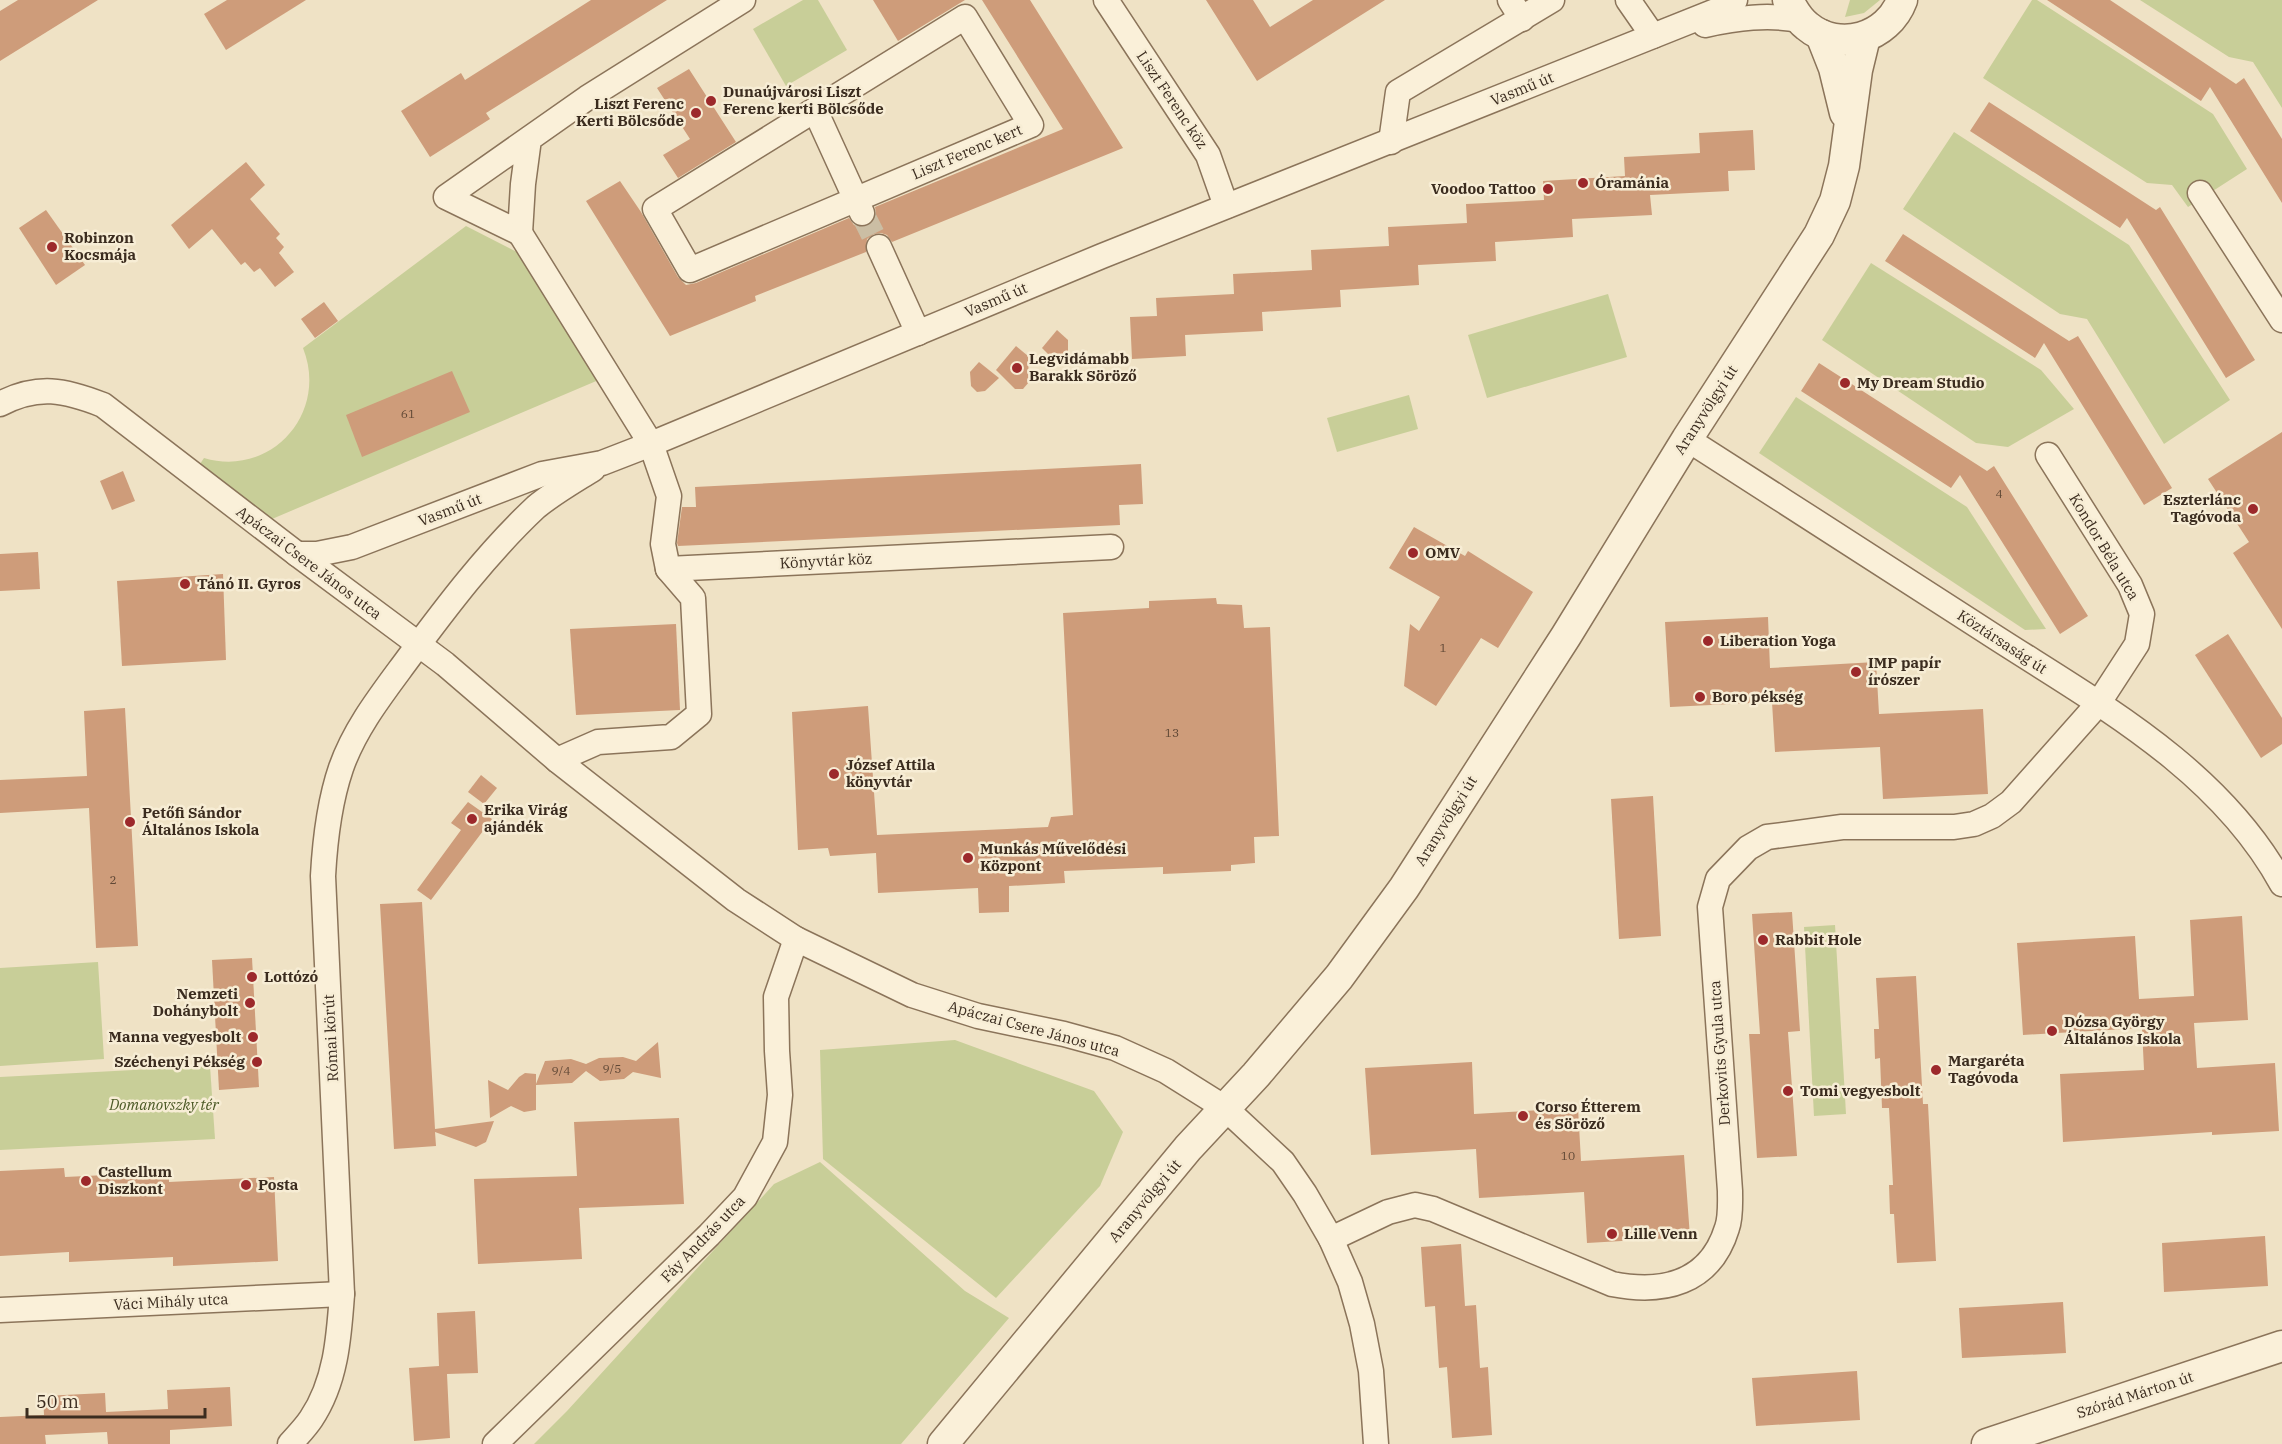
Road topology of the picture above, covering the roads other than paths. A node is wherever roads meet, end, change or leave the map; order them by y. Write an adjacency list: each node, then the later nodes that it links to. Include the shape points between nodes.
1 (743, 0): 13 (street)
2 (1106, 0): 17 (street, Liszt Ferenc köz, via 1209,155)
3 (1552, 0): 7 (street)
4 (1628, 0): 9 (street)
5 (1735, 0): 9 (street, Vasmű út)
6 (1902, 0): 10 (street, via 1890,21)
7 (1516, 9): 14 (street, via 1398,92)
8 (1803, 18): 9 (street, Vasmű út, via 1730,20); 10 (street, via 1836,39); 12 (street, Aranyvölgyi út, via 1834,69)
9 (1653, 36): 14 (street, Vasmű út)
10 (1865, 37): 12 (street, Aranyvölgyi út)
11 (815, 110): 16 (street); 16 (street, Liszt Ferenc kert, via 655,209 690,270); 16 (street, Liszt Ferenc kert, via 965,17 1031,125)
12 (1849, 132): 23 (street, Aranyvölgyi út, via 1835,201 1819,235)
13 (529, 139): 18 (street); 18 (street, via 446,197)
14 (1391, 142): 17 (street, Vasmű út)
15 (2200, 193): 20 (street)
16 (859, 206)
17 (1226, 206): 21 (street, Vasmű út)
18 (520, 233): 24 (street)
19 (879, 247): 21 (street)
20 (2282, 320)
21 (918, 333): 24 (street, Vasmű út)
22 (0, 404): 28 (street, Apáczai Csere János utca, via 18,394 48,391 73,393 103,405)
23 (1687, 439): 31 (street, Köztársaság út); 35 (street, Aranyvölgyi út, via 1404,888 1339,977)
24 (651, 444): 26 (street, Vasmű út); 29 (street, via 669,496 663,544)
25 (2048, 455): 31 (street, Kondor Béla utca, via 2130,585 2142,614 2137,644)
26 (602, 463): 28 (street, Vasmű út, via 542,474 352,547); 30 (street, Vasmű út, via 538,506 486,558)
27 (1111, 547): 29 (street, Könyvtár köz)
28 (297, 554): 30 (street, Apáczai Csere János utca)
29 (668, 569): 32 (street, via 693,598 699,714 671,737 598,742)
30 (419, 644): 32 (street, Apáczai Csere János utca); 37 (street, Római körút, via 355,734 341,768 325,834 323,876)
31 (2098, 704): 33 (street, Köztársaság út, via 2170,754 2215,795 2250,835); 36 (street, Derkovits Gyula utca, via 2011,802 1983,820 1954,826 1842,827 1767,837 1748,848 1718,879 1710,907 1730,1191 1728,1226 1713,1257 1699,1274 1659,1287 1612,1284 1415,1205 1388,1212)
32 (558, 760): 34 (street, Apáczai Csere János utca, via 736,900)
33 (2282, 884)
34 (796, 939): 35 (street, Apáczai Csere János utca, via 912,994 978,1016 1115,1048 1166,1071); 41 (street, Fáy András utca, via 776,997 780,1095 775,1142 745,1197)
35 (1225, 1108): 36 (street, Apáczai Csere János utca, via 1283,1162); 42 (street, Aranyvölgyi út)
36 (1331, 1239): 43 (street, Apáczai Csere János utca, via 1350,1282 1362,1324 1371,1371)
37 (342, 1294): 38 (street, Váci Mihály utca); 40 (street, Római körút, via 339,1338 326,1389 311,1419)
38 (0, 1310)
39 (2282, 1346): 44 (street, Szórád Márton út)
40 (290, 1444)
41 (495, 1444)
42 (943, 1444)
43 (1376, 1444)
44 (1987, 1444)

